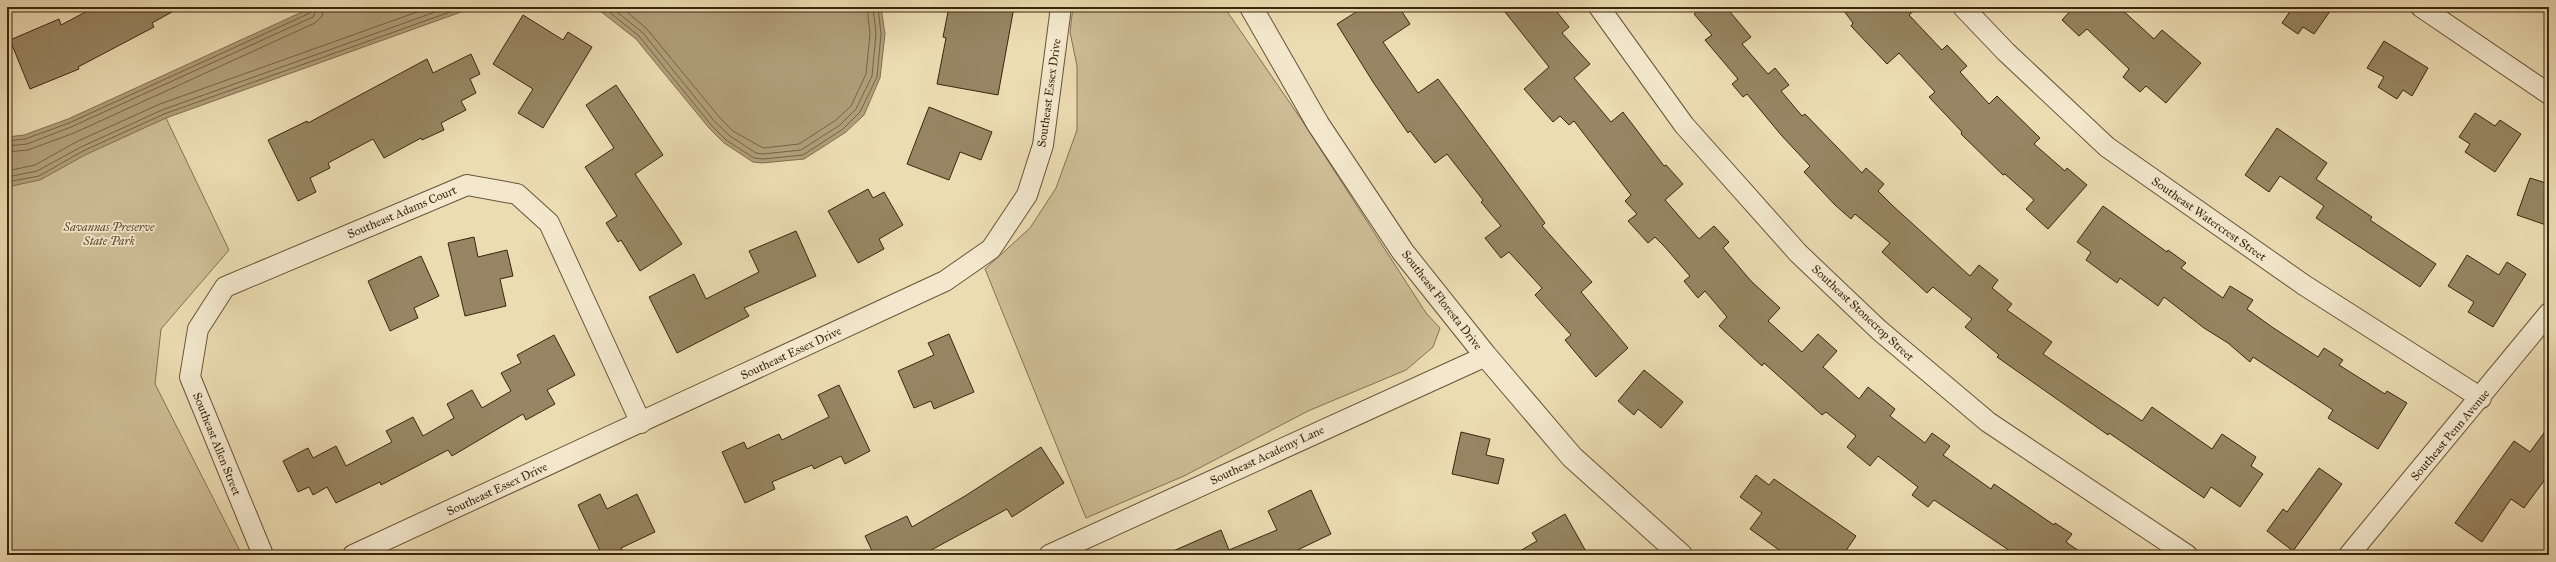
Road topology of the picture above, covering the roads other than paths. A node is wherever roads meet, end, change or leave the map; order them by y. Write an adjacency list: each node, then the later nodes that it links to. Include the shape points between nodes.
1 (1061, 7): 11 (street, Southeast Essex Drive, via 1043,145 1027,195 991,249 945,281)
2 (1251, 7): 9 (street, Southeast Floresta Drive, via 1318,124 1403,252)
3 (1599, 7): 16 (street, Southeast Stonecrop Street, via 1684,125 1798,253 1879,330 1988,422)
4 (1964, 7): 10 (street, Southeast Watercrest Street, via 2006,52 2107,147 2304,285)
5 (2420, 7): 6 (street)
6 (2549, 94)
7 (2549, 313): 10 (street, Southeast Penn Avenue)
8 (198, 329): 11 (street, Southeast Adams Court, via 225,287 467,185 517,194 549,223); 12 (street, Southeast Allen Street, via 190,377)
9 (1486, 356): 14 (street, Southeast Academy Lane); 15 (street, Southeast Floresta Drive, via 1572,457)
10 (2481, 398): 17 (street, Southeast Penn Avenue)
11 (641, 423): 13 (street, Southeast Essex Drive)
12 (263, 555)
13 (353, 555)
14 (1049, 555)
15 (1681, 555)
16 (2187, 555)
17 (2349, 555)

